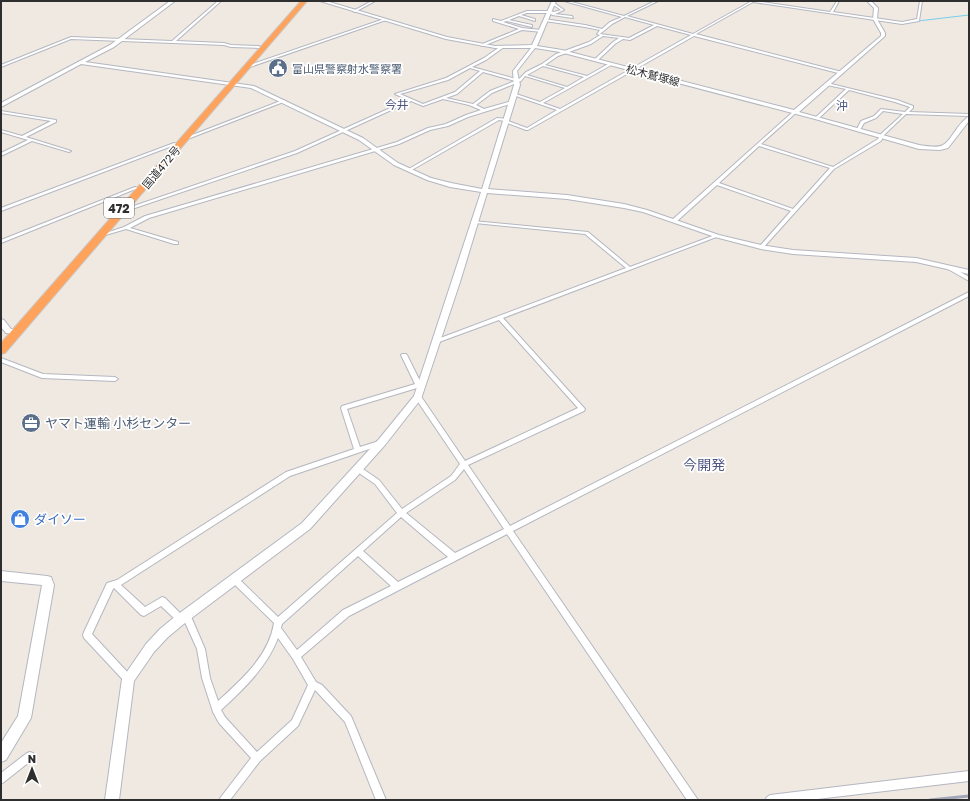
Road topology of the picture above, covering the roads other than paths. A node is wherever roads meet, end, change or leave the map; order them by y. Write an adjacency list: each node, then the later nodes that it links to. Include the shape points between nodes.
1 (173, 1): 39 (street)
2 (220, 1): 40 (street)
3 (300, 1): 42 (highway, 国道472号 / 472)
4 (304, 1): 51 (highway, 国道472号 / 472)
5 (322, 1): 15 (street, 松木鷲塚線)
6 (374, 1): 15 (street)
7 (565, 1): 20 (street)
8 (657, 1): 20 (street)
9 (747, 1): 10 (street)
10 (753, 1): 18 (street); 37 (street)
11 (838, 1): 18 (street)
12 (869, 1): 22 (street, via 876,8)
13 (921, 1): 22 (street, via 918,20 902,23)
14 (554, 2): 17 (street); 17 (street, via 563,10)
15 (354, 11): 23 (street, 松木鷲塚線)
16 (538, 12): 17 (street); 19 (street); 26 (street)
17 (548, 13): 21 (street); 27 (street)
18 (832, 13): 22 (street)
19 (518, 15): 25 (street); 26 (street)
20 (625, 17): 29 (street); 33 (street)
21 (572, 18)
22 (875, 19): 55 (street, via 883,36)
23 (385, 20): 41 (street, 松木鷲塚線, via 446,38); 51 (street)
24 (494, 20): 28 (street)
25 (507, 20): 28 (street); 30 (street)
26 (534, 20): 30 (street)
27 (545, 20): 32 (street); 33 (street)
28 (501, 22): 31 (street)
29 (656, 25): 35 (street); 37 (street)
30 (532, 26): 32 (street)
31 (522, 29): 32 (street); 41 (street)
32 (541, 29): 44 (street)
33 (602, 30): 36 (street, via 598,34)
34 (634, 31): 35 (street)
35 (641, 33): 38 (street, via 629,39)
36 (602, 35): 38 (street); 45 (street)
37 (695, 35): 53 (street); 55 (street)
38 (622, 38): 46 (street)
39 (120, 40): 40 (street); 47 (street); 50 (street, via 71,38)
40 (173, 42): 42 (street)
41 (482, 45): 43 (street, 松木鷲塚線)
42 (259, 47): 59 (highway, 国道472号 / 472)
43 (502, 47): 44 (street, 松木鷲塚線); 52 (street)
44 (534, 47): 45 (street, 松木鷲塚線); 58 (street, via 518,67)
45 (566, 53): 46 (street, 松木鷲塚線); 49 (street)
46 (596, 60): 48 (street, 松木鷲塚線)
47 (81, 63): 59 (street); 69 (street)
48 (611, 64): 53 (street, 松木鷲塚線); 57 (street)
49 (543, 65): 56 (street); 57 (street)
50 (1, 66)
51 (246, 67): 59 (highway, 国道472号 / 472)
52 (469, 67): 54 (street); 65 (street, via 447,79 397,94)
53 (632, 70): 71 (street); 74 (street, 松木鷲塚線)
54 (482, 71): 58 (street); 64 (street, via 456,93)
55 (841, 73): 60 (street)
56 (524, 75): 58 (street, via 520,80); 61 (street)
57 (587, 77): 61 (street)
58 (515, 80): 63 (street, via 517,85); 70 (street, via 491,92)
59 (231, 83): 66 (street, via 252,87); 84 (highway, 国道472号 / 472); 86 (highway, 国道472号 / 472)
60 (828, 84): 62 (street); 74 (street)
61 (568, 88): 68 (street)
62 (848, 89): 75 (street, via 911,105 912,108); 77 (street)
63 (514, 94): 67 (street); 68 (street)
64 (442, 98): 65 (street, via 424,105); 70 (street)
65 (411, 100): 80 (street)
66 (284, 101): 80 (street); 84 (street)
67 (512, 102): 72 (street); 78 (street)
68 (540, 103): 71 (street)
69 (1, 105)
70 (473, 106): 72 (street)
71 (560, 110): 78 (street, via 527,129)
72 (485, 111): 88 (street)
73 (1, 112): 83 (street, via 56,122)
74 (795, 112): 77 (street, 松木鷲塚線); 87 (street)
75 (905, 113): 76 (street); 79 (street, via 882,110 875,117 862,122); 82 (street)
76 (969, 117): 82 (street, 松木鷲塚線, via 951,144 943,148 919,147)
77 (817, 118): 79 (street, 松木鷲塚線)
78 (507, 121): 92 (street, via 498,119); 95 (street)
79 (859, 129): 82 (street, 松木鷲塚線)
80 (345, 130): 88 (street); 97 (street, via 296,152)
81 (1, 131): 83 (street)
82 (882, 135): 91 (street, via 880,140)
83 (23, 137): 85 (street)
84 (184, 139): 97 (highway, 国道472号 / 472)
85 (32, 140): 89 (street); 90 (street)
86 (175, 144): 94 (highway, 国道472号 / 472); 96 (street)
87 (760, 145): 91 (street); 93 (street)
88 (376, 150): 92 (street); 101 (street, via 147,217)
89 (69, 151)
90 (1, 155)
91 (834, 168): 98 (street)
92 (409, 170): 95 (street, via 450,185)
93 (716, 183): 98 (street); 99 (street)
94 (136, 188): 104 (street); 114 (highway, 国道472号 / 472)
95 (485, 191): 99 (street, via 598,202 645,211); 100 (street)
96 (1, 210)
97 (124, 210): 102 (highway, 国道472号 / 472)
98 (794, 211): 106 (street)
99 (674, 221): 103 (street)
100 (475, 222): 108 (street, via 586,233); 116 (street)
101 (126, 228): 102 (street); 105 (street)
102 (102, 235): 114 (highway, 国道472号 / 472)
103 (717, 236): 106 (street); 108 (street)
104 (1, 242)
105 (176, 243)
106 (761, 247): 107 (street, via 829,255 896,258)
107 (947, 266): 109 (street); 110 (street)
108 (630, 269): 112 (street)
109 (969, 272)
110 (969, 279)
111 (969, 294): 127 (street)
112 (500, 318): 116 (street); 124 (street, via 582,409)
113 (1, 322): 114 (street)
114 (13, 331): 115 (highway, 国道472号 / 472); 117 (highway, 国道472号 / 472)
115 (1, 340)
116 (437, 341): 121 (street)
117 (1, 350)
118 (404, 355): 121 (street)
119 (1, 360): 120 (street, via 42,376)
120 (115, 379)
121 (419, 391): 122 (street); 123 (street, via 344,408); 124 (street)
122 (382, 442): 123 (street); 125 (street)
123 (358, 449): 132 (street, via 282,477)
124 (464, 464): 126 (street, via 452,478); 127 (street)
125 (358, 469): 126 (street, via 376,482); 131 (street, via 306,526)
126 (401, 513): 128 (street); 129 (street)
127 (508, 530): 129 (street); 149 (street)
128 (358, 551): 133 (street); 135 (street)
129 (454, 557): 133 (street)
130 (1, 576): 141 (street, via 42,580 47,581 48,585 24,718)
131 (235, 580): 134 (street); 135 (street)
132 (115, 584): 134 (street, via 144,612 162,601); 138 (street, via 110,586 87,635)
133 (397, 586): 137 (street, via 346,613)
134 (184, 617): 138 (street, via 150,648); 140 (street, via 201,649 206,678)
135 (278, 622): 136 (street)
136 (278, 631): 137 (street); 140 (street, via 251,675)
137 (296, 656): 139 (street)
138 (128, 679): 146 (street)
139 (313, 685): 143 (street, via 295,724); 148 (street, via 319,688 348,719)
140 (216, 709): 143 (street, via 222,720)
141 (1, 755)
142 (30, 756): 145 (street)
143 (257, 758): 147 (street)
144 (969, 776): 150 (street)
145 (1, 779)
146 (112, 800)
147 (224, 800)
148 (381, 800)
149 (693, 800)
150 (770, 800)

